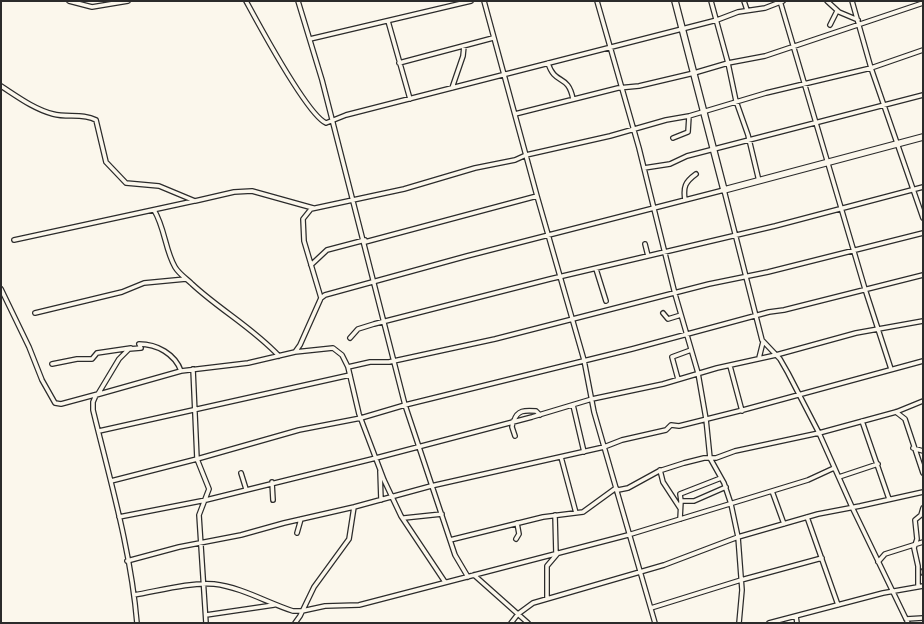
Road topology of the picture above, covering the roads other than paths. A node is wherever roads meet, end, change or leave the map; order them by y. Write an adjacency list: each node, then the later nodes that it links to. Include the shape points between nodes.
1 (69, 1): 2 (street, via 92,7)
2 (128, 1)
3 (246, 1): 47 (street, via 270,46 313,113 323,122)
4 (298, 1): 24 (street)
5 (471, 1): 19 (street)
6 (484, 1): 23 (street)
7 (597, 1): 27 (street)
8 (675, 1): 22 (street)
9 (712, 1): 17 (street)
10 (744, 1): 15 (street)
11 (781, 1): 15 (street, via 765,8); 26 (street)
12 (827, 1): 16 (street)
13 (852, 1): 18 (street)
14 (923, 3): 21 (street)
15 (747, 10): 17 (street)
16 (837, 11): 18 (street); 20 (street)
17 (717, 20): 22 (street); 31 (street)
18 (858, 20): 21 (street)
19 (388, 21): 24 (street); 29 (street)
20 (830, 25)
21 (860, 25): 26 (street); 32 (street)
22 (682, 28): 27 (street); 33 (street)
23 (493, 38): 25 (street); 34 (street)
24 (310, 39): 47 (street)
25 (464, 46): 29 (street); 37 (street)
26 (795, 46): 31 (street, via 765,56); 35 (street)
27 (611, 47): 30 (street); 38 (street)
28 (923, 50): 32 (street)
29 (399, 63): 40 (street)
30 (548, 63): 34 (street); 41 (street, via 554,77 568,85)
31 (728, 63): 33 (street); 42 (street)
32 (871, 68): 35 (street); 43 (street)
33 (694, 73): 38 (street); 44 (street)
34 (504, 75): 37 (street); 45 (street)
35 (805, 84): 42 (street); 48 (street)
36 (1, 86): 66 (street, via 54,115 89,117 96,120 106,162 124,182 159,186)
37 (452, 88): 40 (street)
38 (622, 88): 41 (street); 49 (street)
39 (923, 95): 43 (street)
40 (410, 99): 47 (street, via 346,115)
41 (573, 99): 45 (street)
42 (736, 101): 44 (street); 52 (street)
43 (885, 105): 48 (street); 53 (street)
44 (704, 112): 46 (street); 54 (street)
45 (515, 114): 55 (street)
46 (689, 116): 49 (street); 50 (street, via 688,132)
47 (332, 122): 64 (street)
48 (818, 124): 52 (street); 56 (street)
49 (634, 129): 55 (street); 57 (street)
50 (673, 138)
51 (923, 138): 53 (street)
52 (749, 139): 54 (street); 59 (street)
53 (897, 145): 56 (street); 62 (street)
54 (715, 150): 57 (street, via 687,156 670,164); 61 (street)
55 (526, 155): 63 (street); 64 (street, via 404,189)
56 (828, 163): 59 (street); 69 (street)
57 (644, 168): 68 (street)
58 (696, 174): 65 (street, via 684,185)
59 (759, 181): 61 (street)
60 (923, 187): 62 (street)
61 (724, 190): 65 (street); 73 (street)
62 (913, 190): 69 (street); 71 (street)
63 (537, 196): 74 (street); 76 (street)
64 (354, 198): 67 (street); 76 (street)
65 (685, 200): 68 (street)
66 (195, 201): 67 (street, via 234,192 252,191); 70 (street)
67 (313, 208): 81 (street, via 303,219 304,241)
68 (654, 208): 74 (street); 79 (street)
69 (841, 209): 73 (street); 78 (street)
70 (154, 210): 75 (street); 86 (street, via 163,227 175,267)
71 (923, 218)
72 (923, 233): 78 (street)
73 (736, 235): 79 (street); 84 (street)
74 (549, 236): 85 (street); 87 (street)
75 (14, 240)
76 (365, 241): 81 (street, via 327,250); 87 (street)
77 (646, 244): 80 (street)
78 (855, 251): 84 (street); 89 (street)
79 (666, 252): 80 (street); 90 (street)
80 (648, 256): 82 (street)
81 (311, 265): 91 (street)
82 (596, 268): 85 (street); 92 (street)
83 (923, 275): 89 (street)
84 (746, 277): 90 (street); 96 (street)
85 (561, 278): 97 (street); 98 (street)
86 (186, 279): 93 (street, via 144,283 122,292); 108 (street, via 257,334)
87 (374, 282): 91 (street); 98 (street)
88 (1, 289): 122 (street, via 55,403 61,404)
89 (865, 290): 96 (street); 100 (street)
90 (675, 294): 95 (street); 97 (street)
91 (321, 298): 106 (street)
92 (606, 301)
93 (35, 313)
94 (663, 313): 95 (street, via 668,319)
95 (681, 315): 101 (street)
96 (756, 316): 101 (street); 103 (street)
97 (571, 319): 110 (street); 111 (street)
98 (385, 321): 102 (street, via 358,329); 111 (street)
99 (923, 321): 100 (street)
100 (877, 330): 107 (street); 117 (street)
101 (686, 334): 105 (street); 110 (street)
102 (350, 338)
103 (763, 342): 107 (street); 109 (street)
104 (141, 348): 113 (street, via 97,353 92,359); 118 (street, via 140,344 158,347 178,362); 122 (street, via 129,349 119,359)
105 (691, 350): 119 (street); 121 (street, via 672,357)
106 (295, 352): 108 (street); 115 (street, via 333,348 342,355)
107 (776, 355): 109 (street); 123 (street, via 786,368)
108 (279, 356): 116 (street, via 248,363)
109 (758, 358): 114 (street)
110 (584, 360): 124 (street); 126 (street)
111 (395, 361): 115 (street, via 370,362); 126 (street)
112 (923, 361): 117 (street)
113 (52, 364)
114 (730, 366): 119 (street); 129 (street)
115 (348, 367): 120 (street)
116 (193, 369): 118 (street); 128 (street)
117 (891, 369): 123 (street)
118 (181, 371): 122 (street)
119 (698, 373): 121 (street); 133 (street)
120 (350, 375): 128 (street); 132 (street)
121 (678, 380): 124 (street)
122 (98, 394): 136 (street, via 93,402)
123 (799, 395): 129 (street); 137 (street)
124 (592, 399): 127 (street); 140 (street)
125 (923, 401): 130 (street)
126 (405, 405): 132 (street); 139 (street)
127 (573, 405): 131 (street); 143 (street)
128 (195, 410): 136 (street); 147 (street)
129 (742, 411): 133 (street)
130 (896, 412): 135 (street); 141 (street, via 905,419)
131 (540, 415): 134 (street); 134 (street, via 536,411 522,411 517,414)
132 (360, 418): 145 (street); 147 (street, via 299,430)
133 (706, 419): 140 (street, via 679,426 672,425 666,430); 146 (street)
134 (514, 421): 138 (street, via 512,427); 139 (street)
135 (862, 421): 137 (street); 148 (street)
136 (99, 432): 156 (street)
137 (819, 433): 146 (street); 149 (street)
138 (515, 436)
139 (419, 446): 145 (street); 158 (street)
140 (604, 447): 143 (street); 160 (street)
141 (913, 448): 142 (street); 153 (street)
142 (923, 451)
143 (584, 452): 144 (street)
144 (561, 457): 158 (street); 175 (street)
145 (376, 458): 150 (street); 157 (street)
146 (710, 458): 151 (street); 155 (street)
147 (197, 460): 156 (street); 166 (street, via 209,489)
148 (878, 464): 154 (street); 165 (street)
149 (834, 468): 154 (street); 162 (street)
150 (380, 469): 164 (street); 168 (street)
151 (660, 470): 160 (street, via 628,488); 173 (street, via 666,486)
152 (241, 473): 161 (street)
153 (923, 473)
154 (839, 477): 171 (street)
155 (721, 478): 159 (street); 169 (street, via 680,494)
156 (110, 481): 178 (street)
157 (272, 482): 161 (street); 167 (street)
158 (431, 486): 164 (street); 176 (street)
159 (726, 487): 169 (street, via 694,501); 170 (street)
160 (616, 488): 175 (street, via 586,510); 186 (street)
161 (246, 489): 166 (street)
162 (772, 491): 170 (street); 184 (street)
163 (923, 492): 165 (street)
164 (392, 497): 168 (street); 180 (street)
165 (889, 499): 171 (street)
166 (206, 500): 178 (street); 191 (street, via 199,515)
167 (273, 500)
168 (381, 500): 172 (street)
169 (681, 501): 173 (street)
170 (731, 504): 182 (street); 187 (street)
171 (852, 507): 179 (street); 196 (street)
172 (354, 508): 181 (street); 211 (street, via 349,539 314,587)
173 (680, 508): 182 (street)
174 (923, 508): 192 (street, via 921,515 915,520)
175 (576, 513): 177 (street)
176 (442, 514): 180 (street); 189 (street)
177 (555, 515): 183 (street); 193 (street)
178 (119, 517): 195 (street)
179 (807, 517): 184 (street); 194 (street)
180 (404, 518): 201 (street)
181 (301, 519): 185 (street); 191 (street)
182 (680, 519): 186 (street)
183 (517, 523): 188 (street, via 519,534); 189 (street)
184 (784, 524): 187 (street)
185 (297, 533)
186 (628, 535): 193 (street); 197 (street)
187 (738, 537): 197 (street, via 680,560); 200 (street)
188 (516, 539)
189 (450, 540): 199 (street, via 457,560)
190 (923, 542): 192 (street)
191 (200, 543): 195 (street); 202 (street)
192 (915, 544): 196 (street, via 885,554); 204 (street)
193 (557, 553): 198 (street); 207 (street, via 547,566)
194 (822, 558): 200 (street); 209 (street)
195 (128, 561): 206 (street)
196 (878, 562): 205 (street)
197 (639, 572): 207 (street); 210 (street)
198 (474, 575): 199 (street); 212 (street)
199 (468, 577): 201 (street)
200 (741, 580): 210 (street); 223 (street)
201 (445, 582): 211 (street, via 359,605 325,606)
202 (203, 584): 206 (street); 208 (street, via 232,589); 213 (street)
203 (923, 586): 204 (street)
204 (918, 587): 205 (street)
205 (893, 592): 209 (street); 216 (street)
206 (134, 595): 217 (street)
207 (547, 599): 212 (street, via 530,605)
208 (275, 605): 211 (street); 213 (street)
209 (838, 605): 214 (street)
210 (651, 608): 222 (street)
211 (302, 612): 219 (street)
212 (518, 614): 220 (street); 221 (street)
213 (206, 615): 218 (street)
214 (796, 616): 224 (street); 225 (street)
215 (923, 618): 216 (street)
216 (906, 619): 226 (street)
217 (137, 623)
218 (206, 623)
219 (295, 623)
220 (511, 623)
221 (528, 623)
222 (655, 623)
223 (739, 623)
224 (769, 623)
225 (798, 623)
226 (908, 623)

